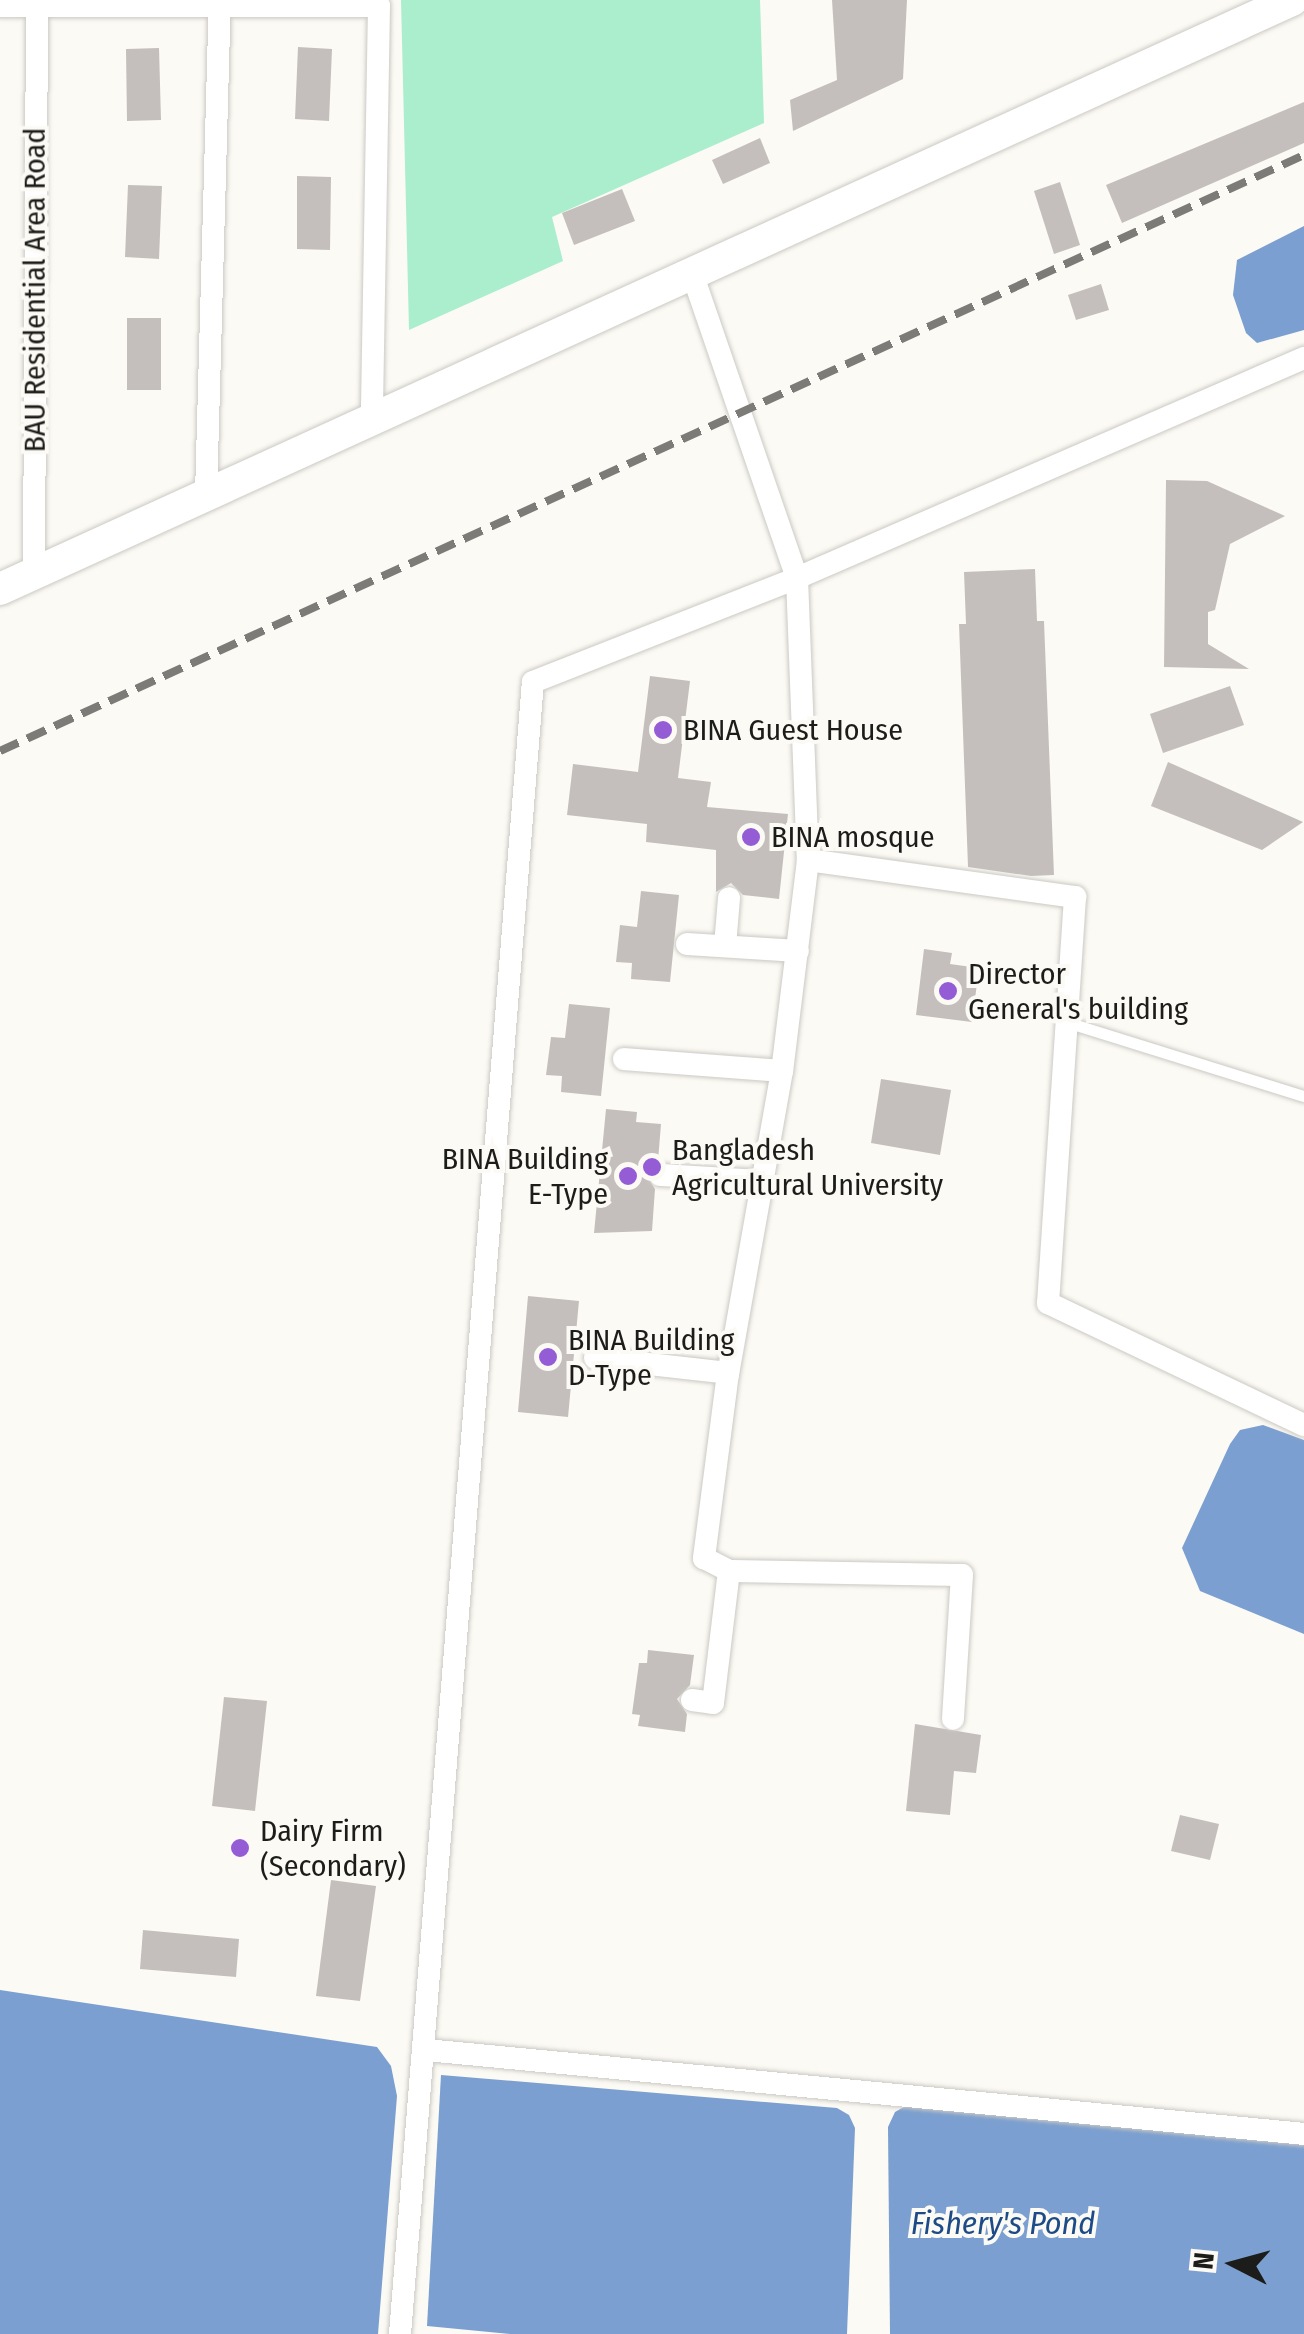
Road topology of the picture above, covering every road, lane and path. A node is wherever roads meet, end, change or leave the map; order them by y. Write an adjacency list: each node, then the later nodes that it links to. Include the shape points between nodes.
1 (1292, 0): 6 (street)
2 (36, 3): 3 (street); 5 (street); 10 (street, BAU Residential Area Road)
3 (220, 3): 4 (street); 9 (street)
4 (379, 3): 8 (street)
5 (0, 6)
6 (692, 273): 8 (street); 11 (street)
7 (1304, 358): 11 (street)
8 (372, 419): 9 (street)
9 (206, 495): 10 (street)
10 (34, 574): 12 (street)
11 (797, 578): 13 (street); 30 (street, via 533,682)
12 (0, 590)
13 (808, 860): 17 (street); 18 (street, via 1075,897)
14 (729, 898): 16 (street)
15 (687, 944): 16 (street)
16 (725, 946): 17 (street)
17 (798, 951): 20 (street)
18 (1066, 1022): 21 (lane); 26 (street, via 1048,1303)
19 (624, 1059): 20 (street)
20 (782, 1071): 23 (street)
21 (1304, 1096)
22 (660, 1175): 23 (street)
23 (761, 1182): 25 (street)
24 (595, 1358): 25 (street)
25 (728, 1373): 27 (street, via 704,1558)
26 (1304, 1425)
27 (729, 1571): 28 (street, via 713,1703); 29 (street, via 962,1575)
28 (692, 1700)
29 (953, 1719)
30 (426, 2050): 31 (street); 32 (street)
31 (1304, 2134)
32 (400, 2334)

